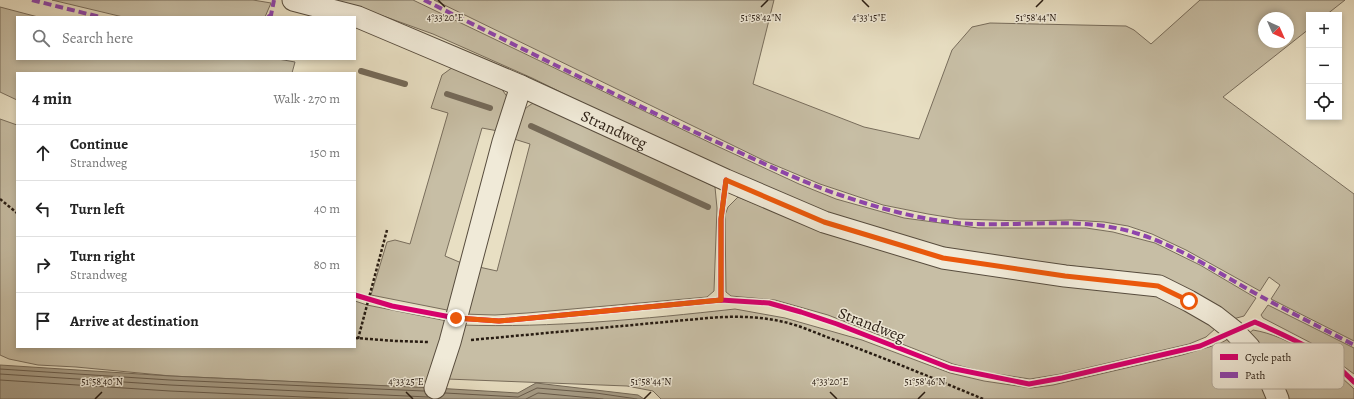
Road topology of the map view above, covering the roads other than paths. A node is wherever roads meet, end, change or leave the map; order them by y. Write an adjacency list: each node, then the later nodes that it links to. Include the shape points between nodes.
1 (293, 0): 2 (street, Strandweg)
2 (354, 16)
3 (356, 16): 4 (street, Strandweg)
4 (521, 86): 5 (street, Strandweg, via 824,222 943,258 1065,276 1158,286 1215,316); 6 (street)
5 (1245, 343)
6 (435, 388)
7 (1274, 389): 8 (street, Strandweg)
8 (1278, 399)

